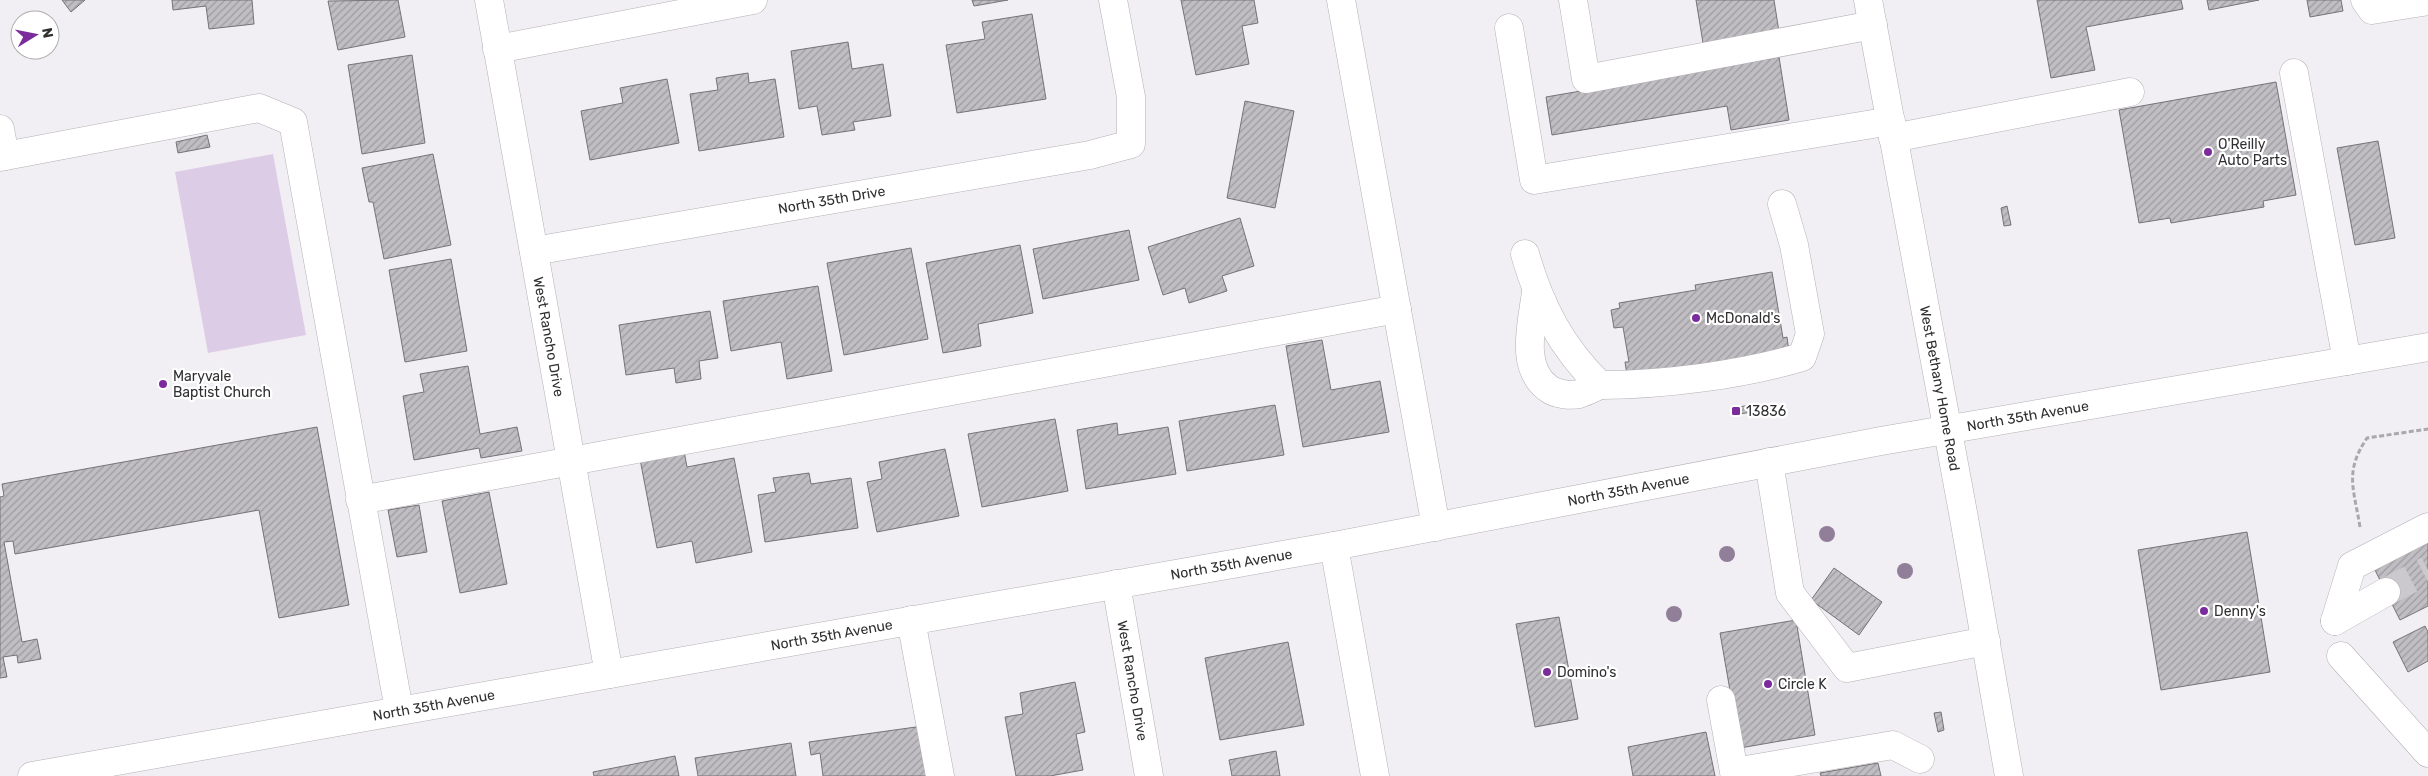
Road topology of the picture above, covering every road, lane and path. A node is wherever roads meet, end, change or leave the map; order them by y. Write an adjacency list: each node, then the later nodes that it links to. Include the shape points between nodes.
1 (488, 0): 10 (main road, West Rancho Drive)
2 (753, 0): 10 (main road)
3 (1113, 0): 17 (main road, North 35th Drive, via 1131,98 1131,144 1090,155)
4 (1341, 0): 20 (main road)
5 (1572, 0): 8 (main road, via 1586,79)
6 (2365, 0): 7 (main road, via 2372,10)
7 (2428, 1)
8 (1871, 13): 14 (main road, West Bethany Home Road)
9 (1510, 28): 14 (main road, via 1534,180)
10 (497, 49): 17 (main road, West Rancho Drive)
11 (2294, 72): 22 (main road)
12 (2130, 92): 14 (main road)
13 (0, 129): 15 (main road)
14 (1892, 129): 24 (main road, West Bethany Home Road)
15 (2, 156): 28 (main road, via 259,108 293,122)
16 (1782, 204): 23 (main road, via 1794,245 1810,334 1802,356 1778,364 1719,374 1629,385)
17 (534, 251): 26 (main road, West Rancho Drive)
18 (1525, 254): 19 (main road)
19 (1536, 292): 23 (main road, via 1562,342); 23 (main road, via 1530,337 1532,371 1541,384 1555,393 1578,394)
20 (1397, 309): 26 (main road); 29 (main road)
21 (2428, 347): 22 (main road, North 35th Avenue)
22 (2347, 361): 24 (main road, North 35th Avenue)
23 (1600, 385)
24 (1948, 429): 27 (main road, North 35th Avenue); 36 (main road, West Bethany Home Road)
25 (2428, 429): 31 (path, via 2368,438 2355,456 2351,476)
26 (571, 460): 28 (main road); 38 (main road, West Rancho Drive)
27 (1769, 462): 29 (main road, North 35th Avenue); 36 (main road, via 1790,593 1847,668)
28 (360, 500): 40 (main road)
29 (1436, 527): 32 (main road, North 35th Avenue)
30 (2428, 527): 34 (main road, via 2352,566 2335,621)
31 (2360, 528)
32 (1334, 546): 33 (main road, North 35th Avenue); 47 (main road)
33 (1116, 584): 35 (main road, North 35th Avenue); 46 (main road, West Rancho Drive)
34 (2386, 592)
35 (911, 620): 38 (main road, North 35th Avenue); 45 (main road)
36 (1986, 641): 48 (main road, West Bethany Home Road)
37 (2341, 656): 41 (main road)
38 (609, 674): 40 (main road, North 35th Avenue)
39 (1721, 700): 42 (main road, via 1734,772 1893,745)
40 (399, 710): 43 (main road, North 35th Avenue)
41 (2428, 753)
42 (1920, 759)
43 (91, 771): 44 (main road, North 35th Avenue)
44 (32, 776)
45 (940, 776)
46 (1150, 776)
47 (1375, 776)
48 (2009, 776)

